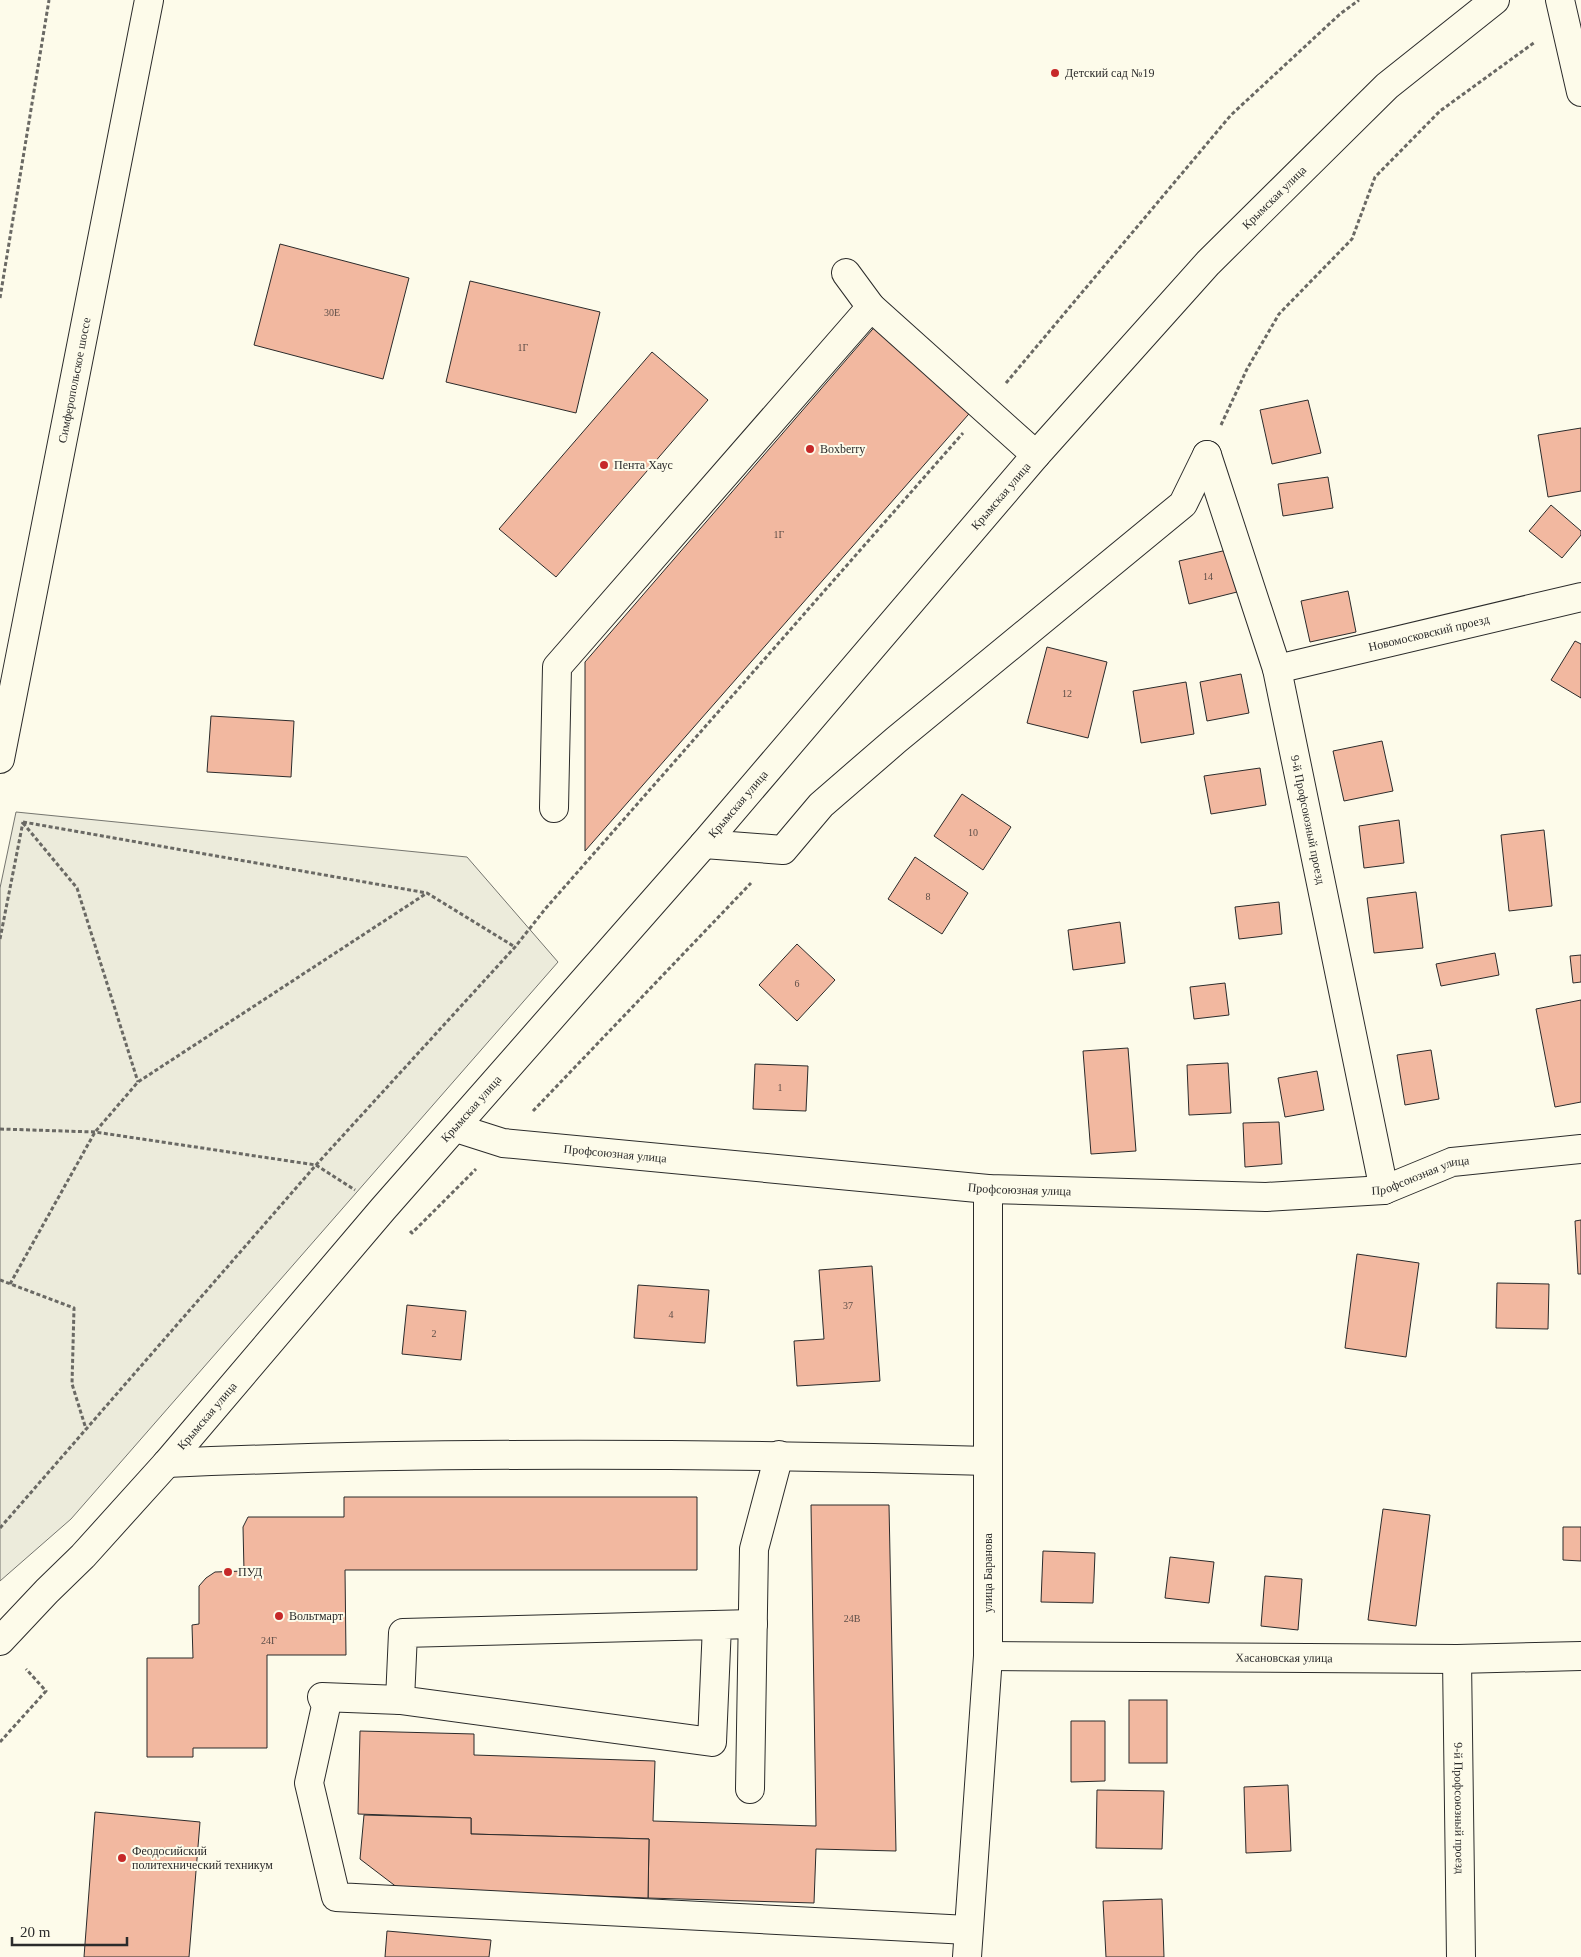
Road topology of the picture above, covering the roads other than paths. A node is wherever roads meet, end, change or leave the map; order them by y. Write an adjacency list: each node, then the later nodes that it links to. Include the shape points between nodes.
1 (149, 0): 10 (street, Симферопольское шоссе)
2 (1495, 0): 7 (street, Крымская улица, via 1387,86 1221,250)
3 (1562, 10): 4 (street)
4 (1581, 92)
5 (846, 273): 6 (street)
6 (871, 307): 7 (street); 11 (street, via 557,667)
7 (1036, 455): 12 (street, Крымская улица)
8 (1581, 597): 9 (street, Новомосковский проезд)
9 (1277, 669): 12 (street, 9-й Профсоюзный проезд, via 1207,455 1184,504 896,740 821,805 783,850); 16 (street, 9-й Профсоюзный проезд)
10 (0, 759)
11 (554, 808)
12 (704, 844): 13 (street, Крымская улица)
13 (456, 1128): 15 (street, Профсоюзная улица, via 503,1143); 19 (street, Крымская улица)
14 (1581, 1149): 16 (street, Профсоюзная улица, via 1452,1162)
15 (988, 1189): 16 (street, Профсоюзная улица, via 1266,1196); 18 (street, улица Баранова)
16 (1384, 1190)
17 (779, 1455): 18 (street); 19 (street, via 318,1456); 22 (street, via 754,1549)
18 (988, 1461): 26 (street, улица Баранова)
19 (167, 1463): 20 (street, Крымская улица, via 83,1556)
20 (44, 1593): 21 (street); 24 (street, Крымская улица); 25 (street)
21 (0, 1610)
22 (753, 1624): 23 (street); 30 (street)
23 (717, 1625): 29 (street, via 403,1633); 29 (street, via 712,1742)
24 (0, 1626)
25 (0, 1641)
26 (988, 1656): 28 (street, Хасановская улица); 31 (street, улица Баранова)
27 (1581, 1656): 28 (street, Хасановская улица)
28 (1457, 1660): 33 (street, 9-й Профсоюзный проезд)
29 (400, 1700): 31 (street, via 322,1697 326,1706 309,1783 336,1897)
30 (750, 1789)
31 (968, 1930): 32 (street, улица Баранова)
32 (966, 1957)
33 (1461, 1957)

